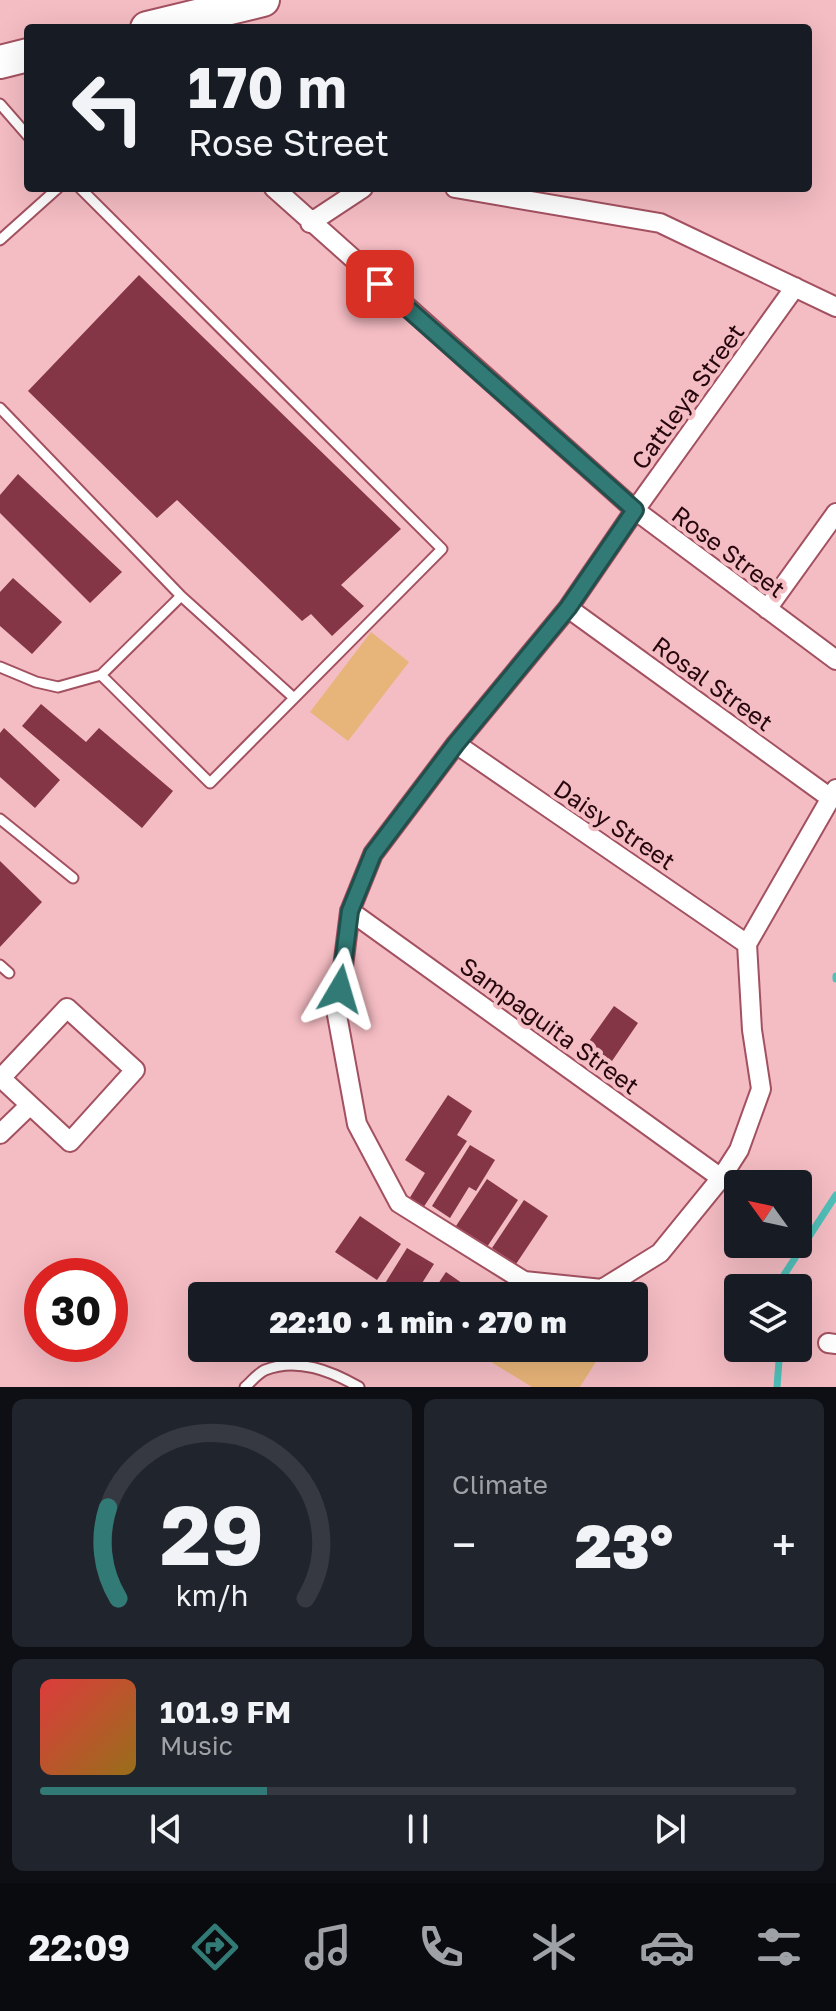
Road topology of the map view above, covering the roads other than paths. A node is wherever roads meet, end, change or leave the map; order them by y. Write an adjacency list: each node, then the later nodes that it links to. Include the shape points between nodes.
1 (263, 0): 2 (highway)
2 (164, 24)
3 (24, 56): 4 (highway)
4 (0, 62)
5 (0, 104): 6 (lane)
6 (24, 131)
7 (54, 192): 13 (lane)
8 (84, 192): 25 (lane, via 442,549)
9 (278, 192): 12 (street, Rose Street)
10 (357, 192): 12 (street)
11 (478, 192): 14 (street, via 660,223)
12 (310, 223): 17 (street, Rose Street)
13 (0, 240)
14 (795, 287): 15 (street); 17 (street, Cattleya Street)
15 (836, 307)
16 (0, 408): 19 (lane)
17 (635, 510): 20 (street, Cattleya Street); 21 (street, Rose Street)
18 (836, 513): 21 (street)
19 (181, 596): 24 (lane); 25 (lane)
20 (568, 608): 26 (street, Cattleya Street); 27 (street, Rosal Street)
21 (767, 609): 22 (street, Rose Street)
22 (836, 660)
23 (0, 667): 24 (lane, via 58,687)
24 (101, 675): 25 (lane, via 210,783)
25 (294, 698)
26 (456, 744): 30 (street, Cattleya Street, via 373,854); 31 (street, Daisy Street)
27 (833, 793): 31 (street)
28 (0, 819): 29 (lane)
29 (73, 878)
30 (350, 911): 36 (street, Sampaguita Street); 36 (street, Cattleya Street, via 337,1015 357,1124 399,1203 524,1281 602,1289 660,1253)
31 (747, 944): 36 (street, Cattleya Street, via 761,1089 739,1150)
32 (0, 965): 33 (lane)
33 (9, 973)
34 (30, 1105): 34 (street, via 70,1142 135,1070 67,1008 1,1078); 35 (street)
35 (0, 1134)
36 (721, 1178)
37 (245, 1387): 38 (lane, via 264,1370 300,1363)
38 (359, 1387)

